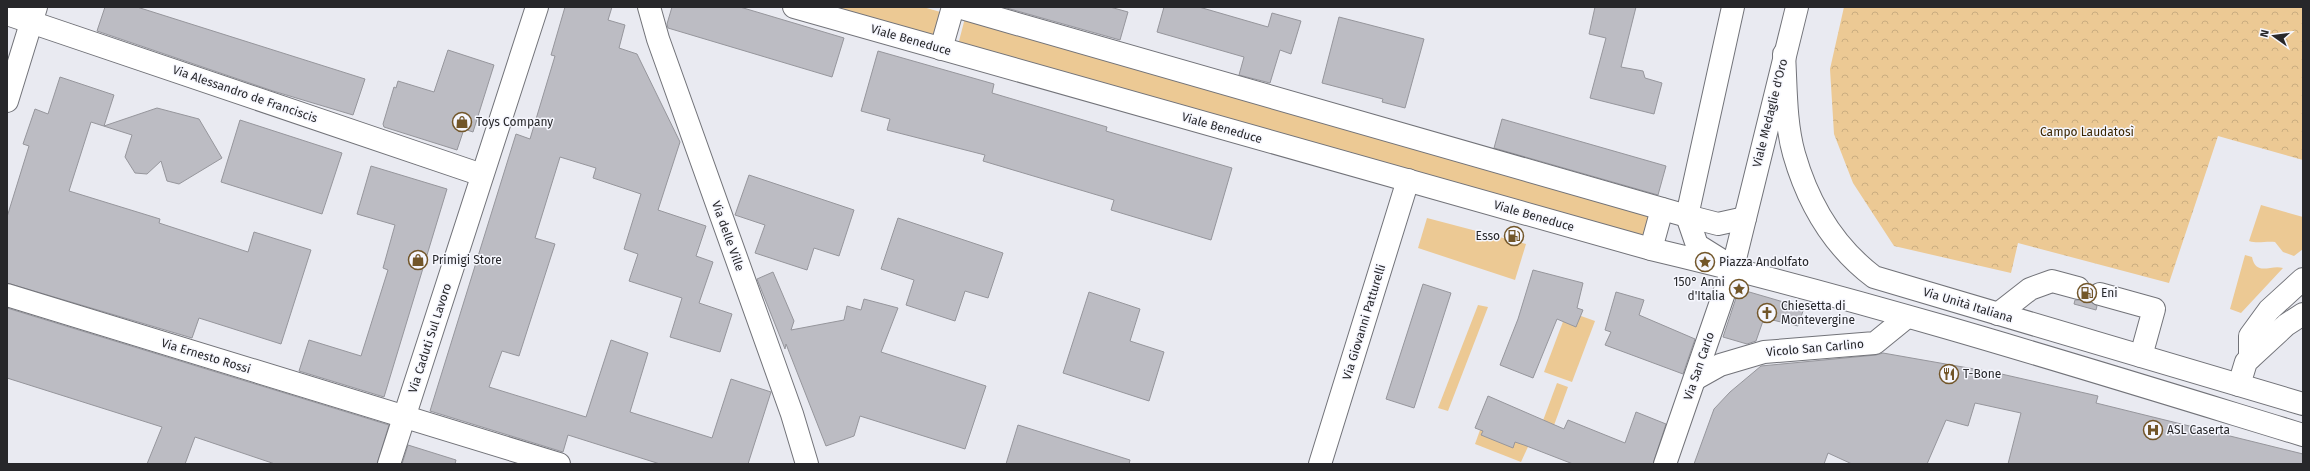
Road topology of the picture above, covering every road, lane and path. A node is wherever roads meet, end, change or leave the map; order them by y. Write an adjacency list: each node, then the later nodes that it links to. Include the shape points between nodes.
1 (536, 7): 13 (street, Via Caduti Sul Lavoro)
2 (649, 7): 36 (street, Via delle Ville, via 658,39 792,414)
3 (794, 7): 10 (street, Viale Beneduce)
4 (952, 7): 10 (street)
5 (958, 7): 15 (street)
6 (1733, 7): 16 (street)
7 (1797, 7): 11 (street, Viale Medaglie d'Oro)
8 (7, 14): 9 (street, Via Alessandro de Franciscis)
9 (34, 14): 12 (street); 13 (street, Via Alessandro de Franciscis)
10 (941, 49): 14 (street, Viale Beneduce)
11 (1784, 54): 17 (street, Viale Medaglie d'Oro); 24 (street, Via Unità Italiana, via 1794,153 1816,212 1838,244 1854,262 1874,276)
12 (7, 101)
13 (482, 175): 32 (street, Via Caduti Sul Lavoro)
14 (1408, 180): 18 (street, Viale Beneduce); 37 (street, Via Giovanni Patturelli)
15 (1662, 209): 16 (street); 18 (street)
16 (1687, 216): 17 (street, via 1718,224); 19 (street, via 1697,245)
17 (1744, 219): 19 (street)
18 (1651, 249): 19 (street)
19 (1733, 267): 26 (street); 29 (street, Via San Carlo)
20 (2303, 279): 28 (street, via 2269,310 2250,336)
21 (2078, 288): 24 (street, via 2052,281 2030,289)
22 (2100, 294): 27 (street, via 2154,309)
23 (7, 295): 32 (street, Via Ernesto Rossi)
24 (1998, 314): 27 (street, Via Unità Italiana)
25 (2303, 314): 28 (street, via 2286,324)
26 (1907, 317): 29 (street, Vicolo San Carlino, via 1875,343 1764,352 1720,365); 33 (street)
27 (2141, 356): 30 (street, Via Unità Italiana)
28 (2250, 358): 30 (street, via 2246,362)
29 (1695, 379): 38 (street, Via San Carlo)
30 (2239, 385): 31 (street, Via Unità Italiana)
31 (2303, 404)
32 (405, 418): 34 (street, Via Caduti Sul Lavoro); 35 (street, Via Ernesto Rossi)
33 (2303, 435)
34 (390, 464)
35 (559, 464)
36 (807, 464)
37 (1320, 464)
38 (1665, 464)

